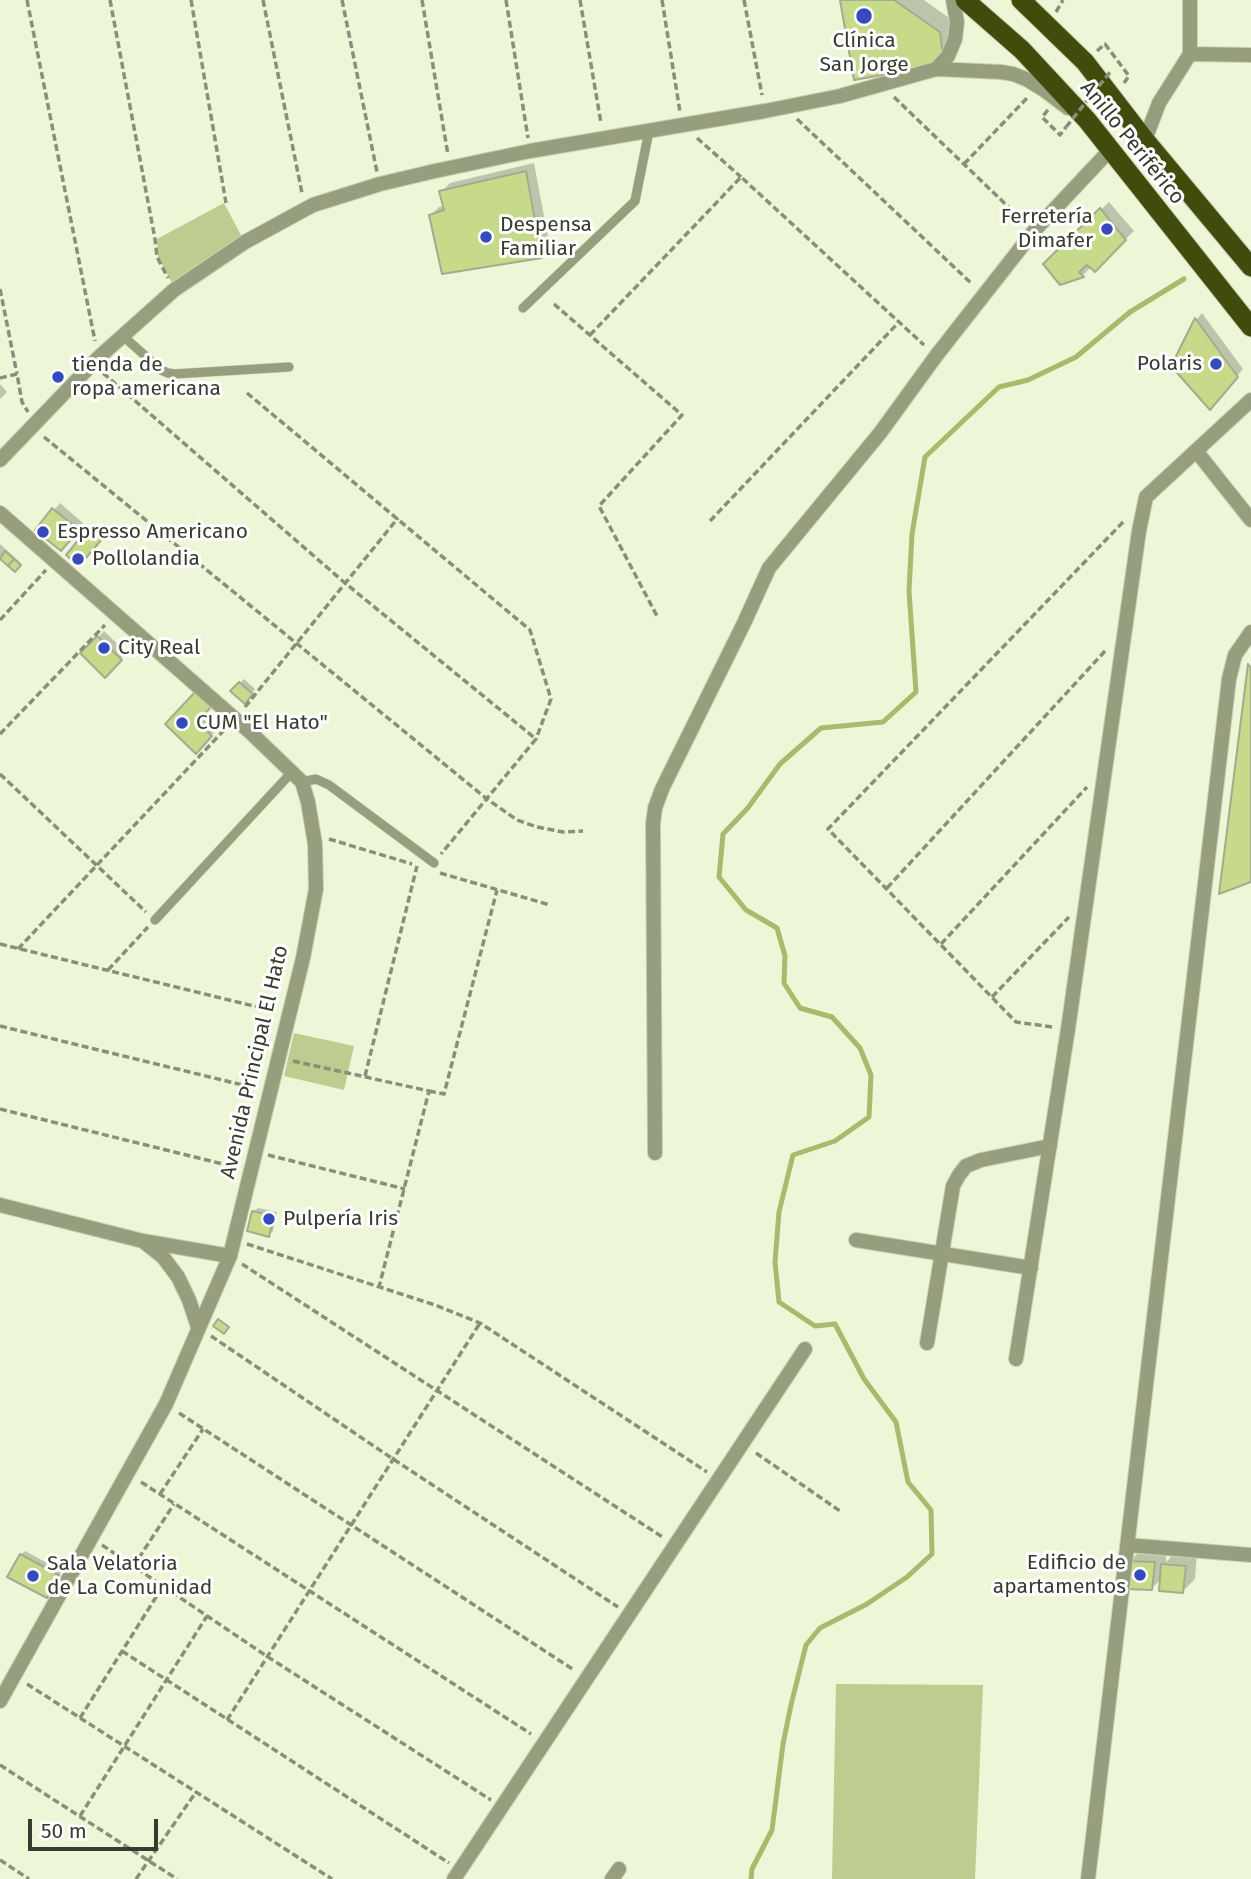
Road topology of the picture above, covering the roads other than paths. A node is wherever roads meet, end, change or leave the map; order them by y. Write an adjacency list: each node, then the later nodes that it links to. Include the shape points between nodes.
1 (953, 0): 7 (street, via 955,39)
2 (965, 0): 8 (highway, Anillo Periférico, via 1022,50)
3 (1021, 0): 10 (highway, Anillo Periférico, via 1085,62)
4 (1191, 0): 5 (street)
5 (1190, 54): 6 (street); 10 (street, via 1159,103)
6 (1251, 55)
7 (936, 69): 8 (street, via 1001,72 1026,79); 9 (street, via 840,96)
8 (1087, 120): 11 (highway, Anillo Periférico)
9 (649, 131): 13 (lane, via 635,201); 15 (street, via 450,167 305,209 174,290)
10 (1145, 139): 12 (highway, Anillo Periférico)
11 (1110, 149): 14 (highway, Anillo Periférico); 27 (street, via 1034,231 880,433 769,568 662,789 653,838)
12 (1251, 267)
13 (523, 309)
14 (1251, 327)
15 (123, 336): 16 (lane, via 168,373); 19 (street)
16 (289, 367)
17 (1251, 400): 18 (street)
18 (1197, 452): 21 (street); 26 (street, via 1146,497)
19 (0, 460)
20 (0, 513): 23 (street)
21 (1251, 520)
22 (1251, 632): 38 (street, via 1235,655 1229,679)
23 (297, 777): 24 (lane, via 329,785); 25 (lane); 32 (street, Avenida Principal El Hato, via 308,802 316,888)
24 (434, 863)
25 (155, 920)
26 (1050, 1146): 31 (street, via 966,1166 953,1186); 33 (street)
27 (655, 1153)
28 (0, 1205): 30 (street)
29 (856, 1240): 31 (street)
30 (143, 1241): 32 (street); 34 (street, via 178,1277)
31 (942, 1254): 33 (street); 35 (street)
32 (230, 1256): 34 (street, Avenida Principal El Hato)
33 (1031, 1268): 37 (street)
34 (198, 1327): 40 (street, Avenida Principal El Hato, via 166,1404)
35 (927, 1343)
36 (805, 1349): 41 (street)
37 (1016, 1359)
38 (1127, 1545): 39 (street); 42 (street)
39 (1251, 1555)
40 (0, 1701)
41 (457, 1874)
42 (1088, 1879)

